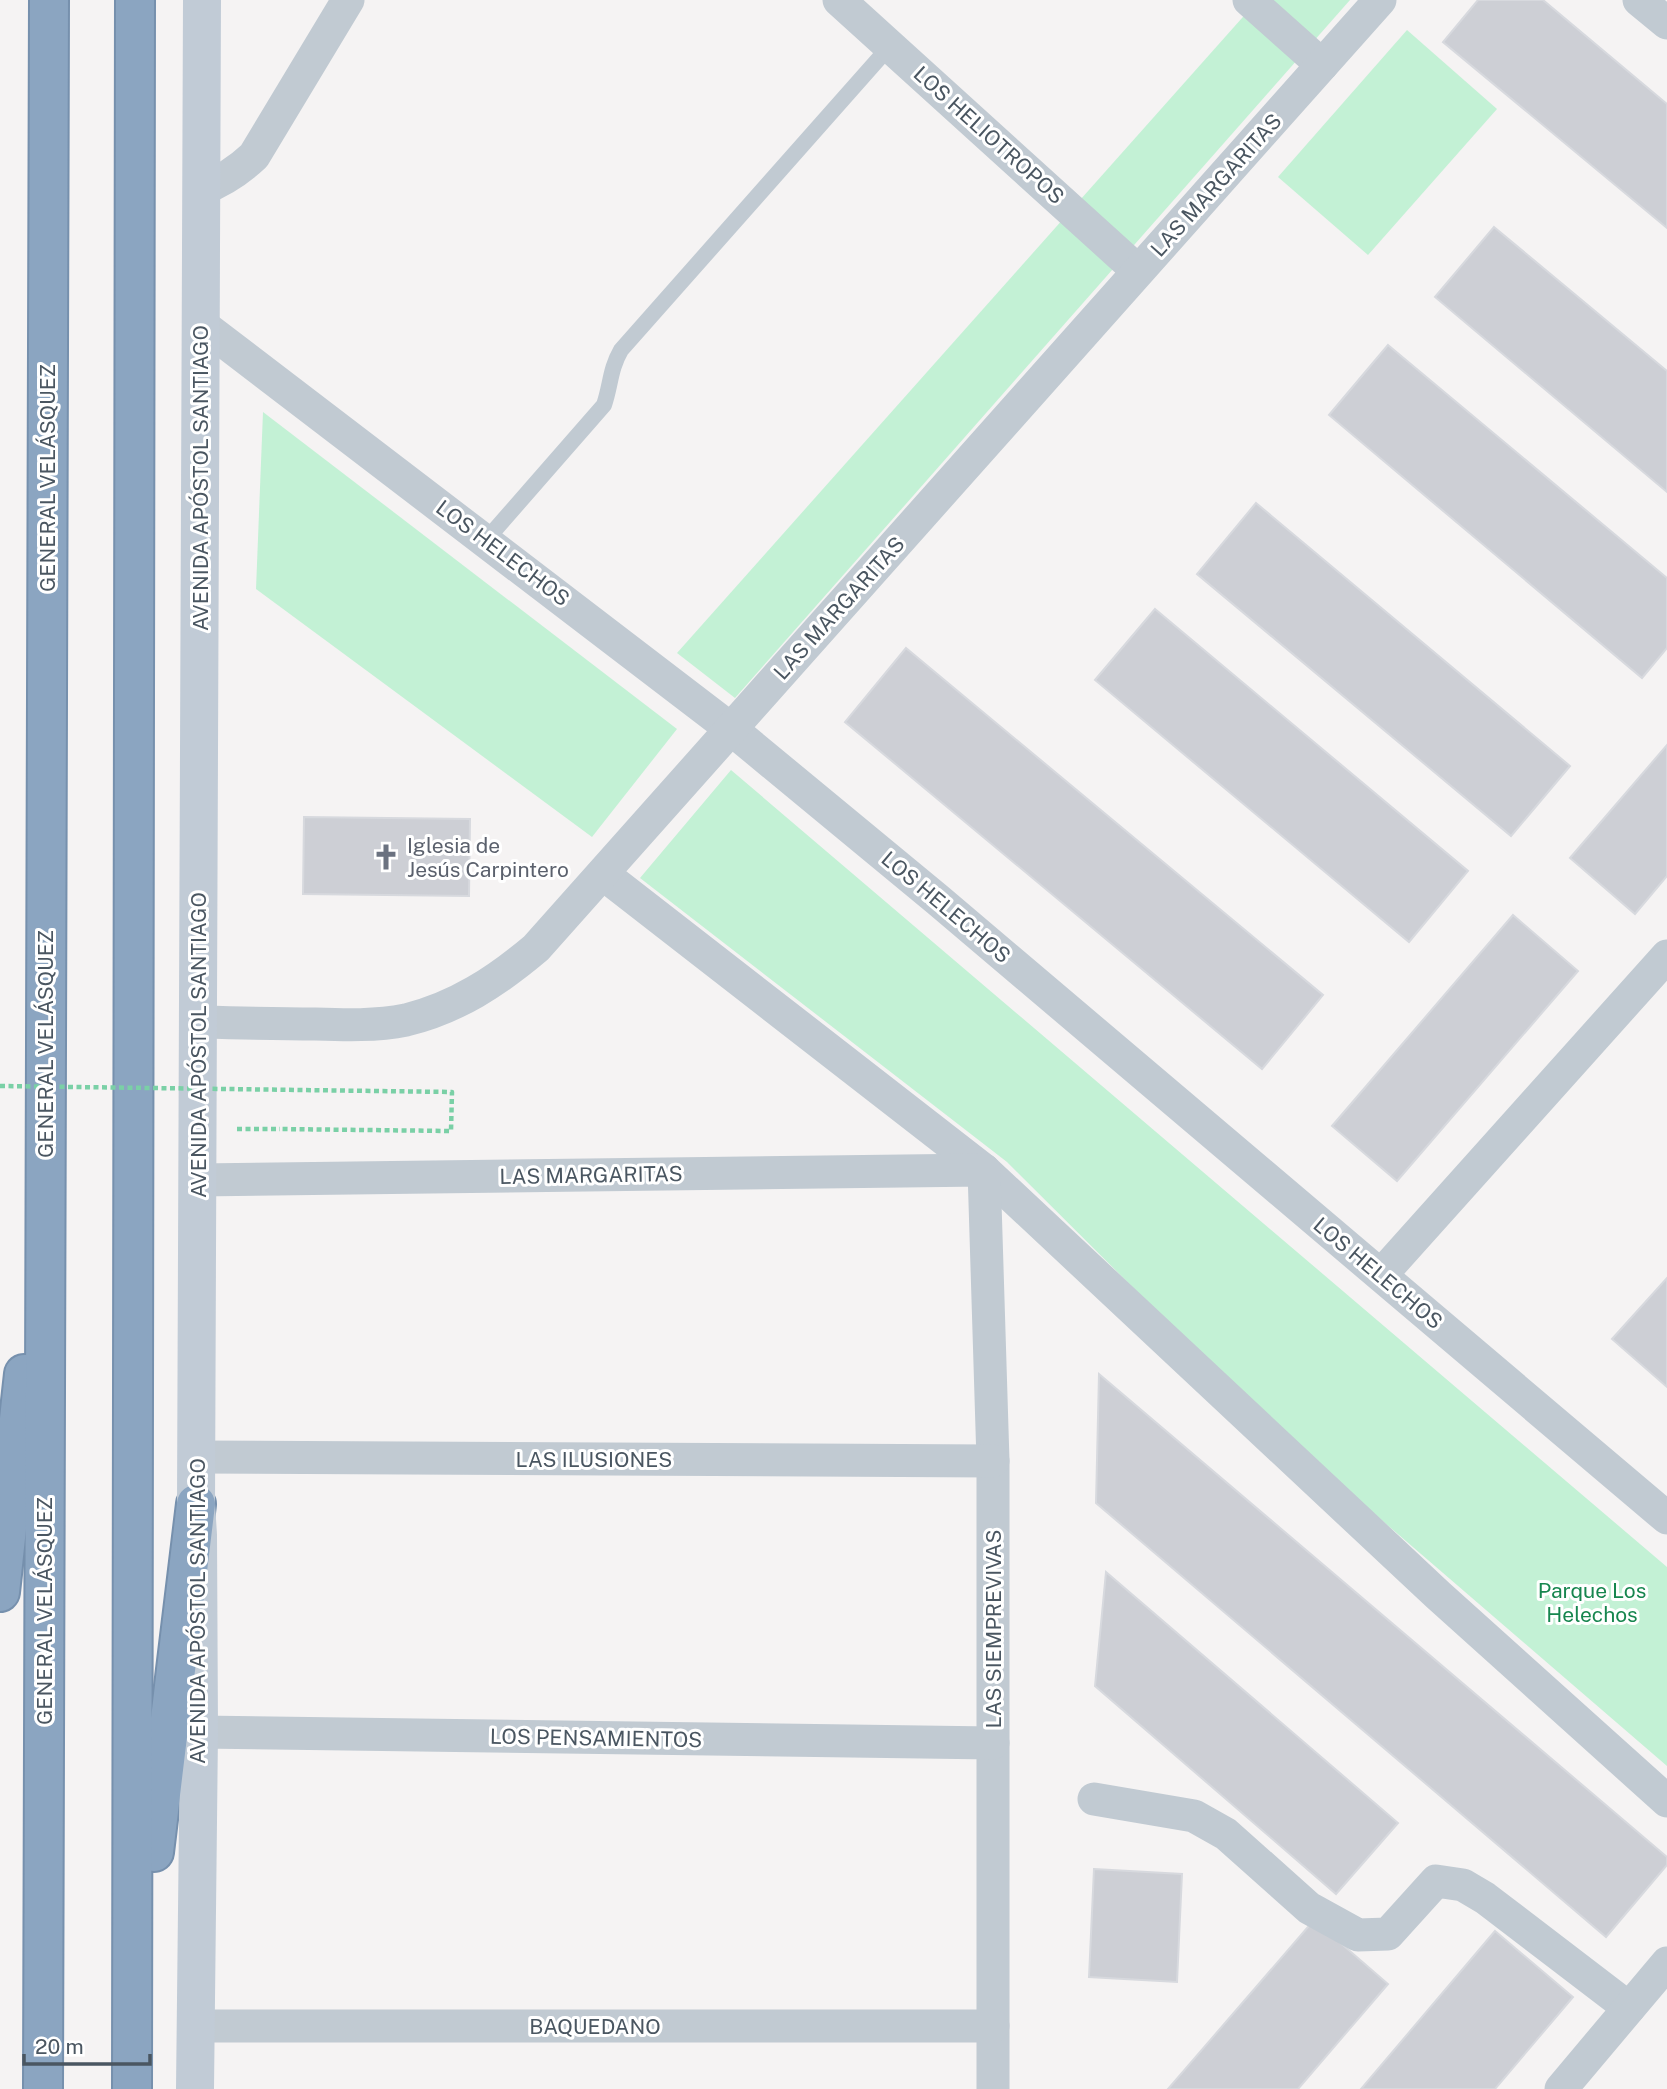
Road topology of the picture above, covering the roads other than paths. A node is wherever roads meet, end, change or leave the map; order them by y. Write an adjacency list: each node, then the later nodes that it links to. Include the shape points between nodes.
1 (49, 0): 22 (highway, GENERAL VELÁSQUEZ)
2 (135, 0): 37 (highway)
3 (202, 0): 12 (street, AVENIDA APÓSTOL SANTIAGO)
4 (348, 0): 12 (street, via 254,156 236,173)
5 (839, 0): 10 (street, LOS HELIOTROPOS)
6 (1249, 0): 11 (street)
7 (1380, 0): 11 (street, LAS MARGARITAS)
8 (1639, 0): 9 (street)
9 (1667, 23)
10 (890, 46): 13 (street, LOS HELIOTROPOS); 15 (lane, via 621,350 612,366 604,405)
11 (1322, 65): 13 (street, LAS MARGARITAS)
12 (202, 189): 14 (street, AVENIDA APÓSTOL SANTIAGO)
13 (1138, 271): 16 (street, LAS MARGARITAS)
14 (201, 324): 15 (street, LOS HELECHOS); 19 (street, AVENIDA APÓSTOL SANTIAGO)
15 (486, 540): 16 (street, LOS HELECHOS)
16 (731, 729): 17 (street, LAS MARGARITAS); 23 (street, LOS HELECHOS)
17 (603, 874): 19 (street, LAS MARGARITAS, via 517,964 443,1008 406,1020 367,1025); 20 (street)
18 (1667, 956): 23 (street)
19 (197, 1022): 21 (street, AVENIDA APÓSTOL SANTIAGO)
20 (984, 1170): 21 (street, LAS MARGARITAS); 25 (street, LAS SIEMPREVIVAS); 32 (street, via 1438,1595)
21 (198, 1180): 24 (street, AVENIDA APÓSTOL SANTIAGO)
22 (45, 1233): 28 (highway, via 21,1393); 38 (highway, GENERAL VELÁSQUEZ)
23 (1381, 1275): 27 (street, LOS HELECHOS)
24 (196, 1457): 25 (street, LAS ILUSIONES); 26 (street, AVENIDA APÓSTOL SANTIAGO)
25 (993, 1461): 30 (street, LAS SIEMPREVIVAS)
26 (196, 1504): 29 (street, AVENIDA APÓSTOL SANTIAGO); 37 (highway)
27 (1667, 1518)
28 (0, 1592)
29 (199, 1732): 30 (street, LOS PENSAMIENTOS); 35 (street, AVENIDA APÓSTOL SANTIAGO)
30 (993, 1743): 36 (street, LAS SIEMPREVIVAS)
31 (1094, 1800): 34 (street, via 1194,1816 1226,1834 1310,1908 1358,1935 1388,1934 1436,1881 1463,1885)
32 (1667, 1801)
33 (1667, 1963): 34 (street)
34 (1629, 2008): 41 (street)
35 (196, 2026): 36 (street, BAQUEDANO); 39 (street, AVENIDA APÓSTOL SANTIAGO)
36 (993, 2026): 40 (street, LAS SIEMPREVIVAS)
37 (132, 2076)
38 (43, 2089)
39 (195, 2089)
40 (993, 2089)
41 (1561, 2089)

